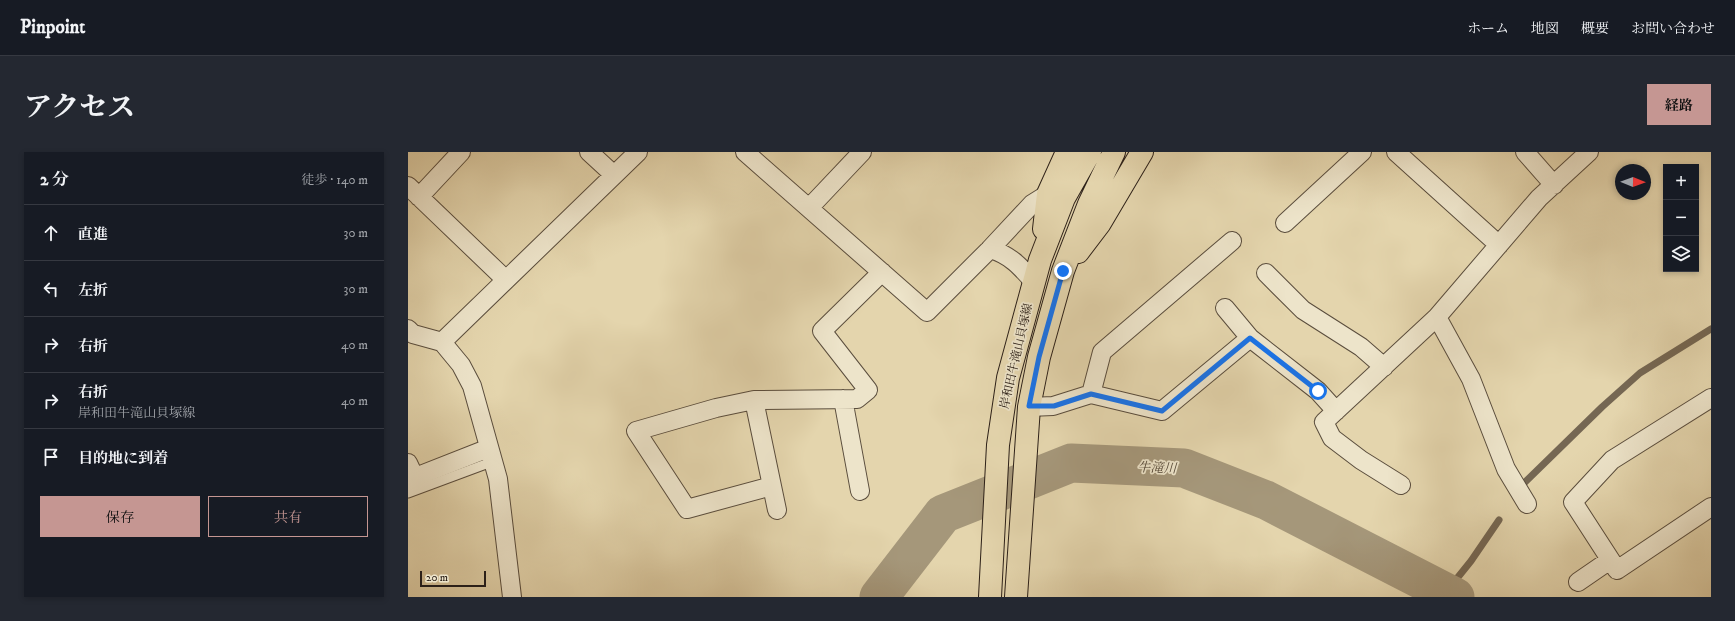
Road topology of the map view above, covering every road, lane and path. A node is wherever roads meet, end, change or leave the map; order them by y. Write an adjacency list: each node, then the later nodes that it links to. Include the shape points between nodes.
1 (461, 152): 16 (street)
2 (590, 152): 14 (street)
3 (638, 152): 14 (street)
4 (745, 152): 18 (street)
5 (862, 152): 18 (street)
6 (1067, 152): 17 (main road)
7 (1090, 152): 23 (main road, 岸和田牛滝山貝塚線, via 1064,198)
8 (1114, 152): 24 (main road, 岸和田牛滝山貝塚線, via 1089,204)
9 (1142, 152): 24 (main road, via 1100,223)
10 (1362, 152): 19 (street)
11 (1396, 152): 21 (street)
12 (1525, 152): 15 (street)
13 (1589, 152): 15 (street)
14 (614, 175): 27 (street)
15 (1554, 185): 21 (street, via 1539,198)
16 (413, 192): 27 (street)
17 (1048, 194): 22 (street, via 1032,204); 23 (main road)
18 (809, 208): 25 (street)
19 (1285, 223)
20 (1232, 241): 35 (street, via 1102,352)
21 (1499, 245): 30 (street)
22 (990, 249): 25 (street, via 927,312); 28 (street, via 1014,260)
23 (1040, 260): 28 (main road, 岸和田牛滝山貝塚線)
24 (1063, 271): 39 (main road, 岸和田牛滝山貝塚線, via 1039,357)
25 (882, 272): 36 (street, via 822,331 868,390 856,399)
26 (1266, 273): 34 (street, via 1303,310 1361,348)
27 (506, 280): 33 (street)
28 (1033, 281): 52 (main road, 岸和田牛滝山貝塚線, via 1008,378 998,445)
29 (1225, 308): 32 (street)
30 (1437, 317): 34 (street); 46 (street, via 1471,379 1506,469)
31 (408, 329): 33 (street, via 413,334)
32 (1250, 338): 35 (street, via 1162,411); 40 (street, via 1318,391)
33 (442, 342): 41 (street, via 461,365 472,386)
34 (1384, 367): 40 (street)
35 (1091, 394): 39 (street, via 1054,406)
36 (843, 399): 37 (street); 45 (street)
37 (754, 400): 44 (street); 44 (street, via 636,431 687,509)
38 (1709, 404): 49 (street, via 1612,460 1573,502)
39 (1029, 406): 53 (main road, 岸和田牛滝山貝塚線)
40 (1336, 411): 43 (street, via 1324,422 1332,438)
41 (492, 455): 42 (street); 51 (street, via 498,479)
42 (410, 478)
43 (1401, 485)
44 (772, 486): 48 (street)
45 (860, 491)
46 (1526, 504)
47 (1711, 506): 49 (street, via 1617,570)
48 (777, 510)
49 (1610, 560): 50 (street)
50 (1578, 582)
51 (512, 597)
52 (990, 597)
53 (1016, 597)

